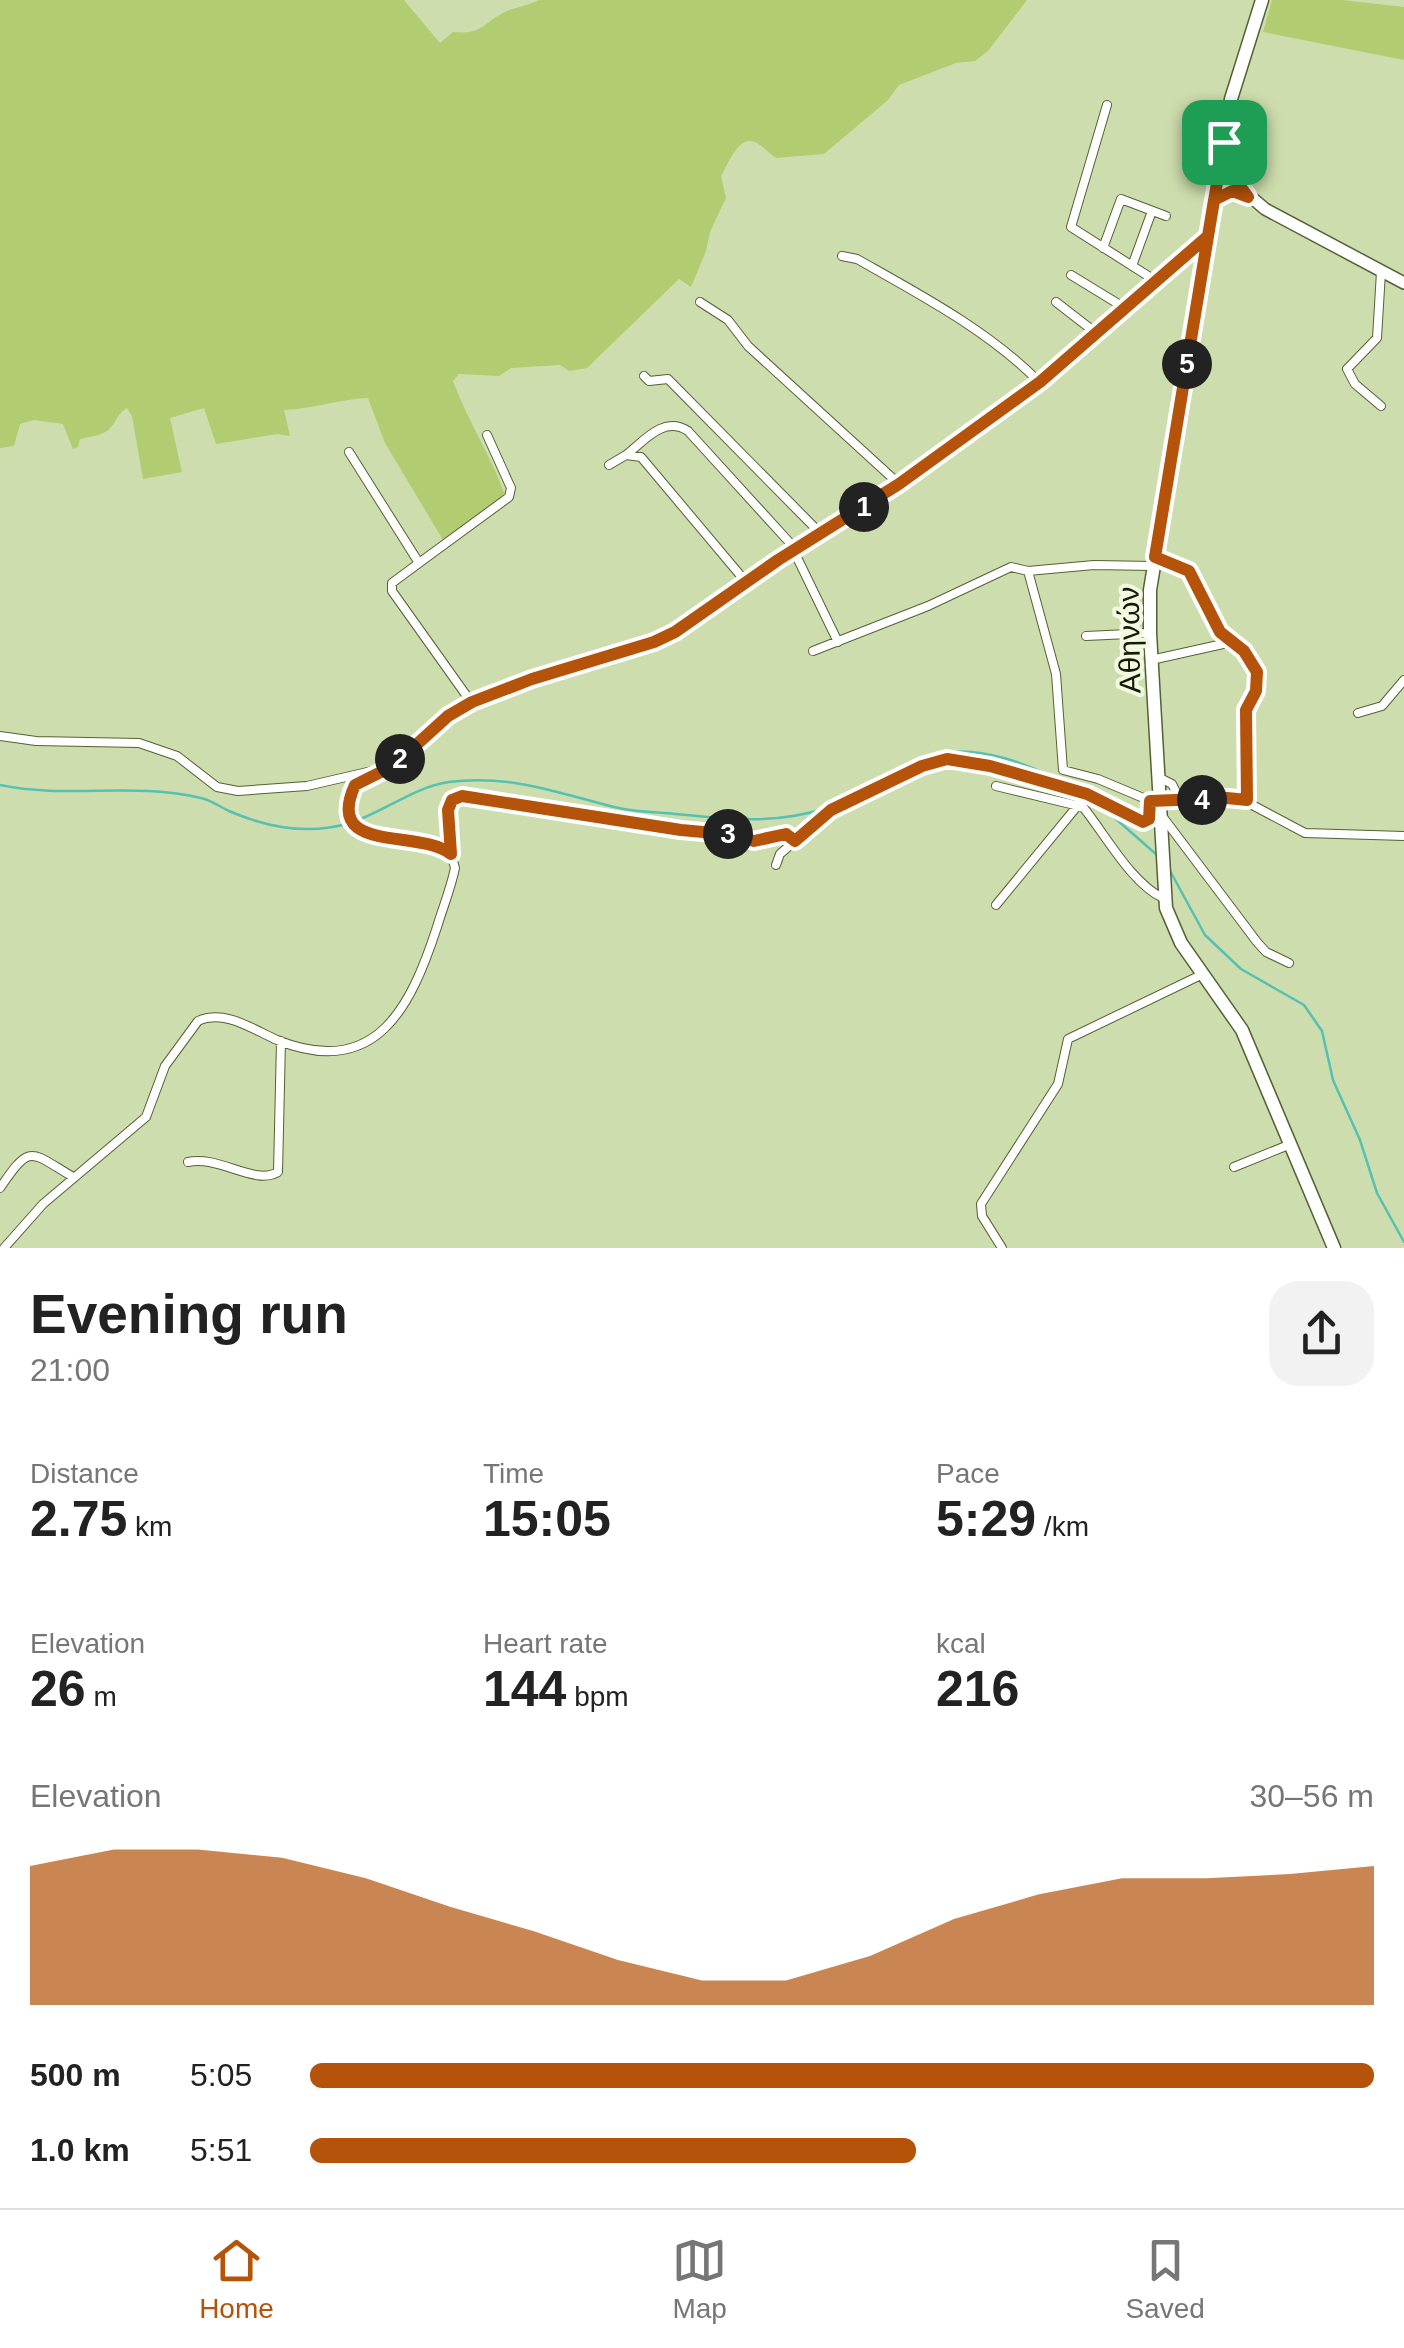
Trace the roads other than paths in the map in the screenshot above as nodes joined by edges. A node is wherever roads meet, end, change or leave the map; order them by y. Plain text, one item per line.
1 (1262, 0) edge
2 (1108, 105) dead end
3 (1224, 142) junction
4 (1234, 188) junction
5 (1216, 189) junction
6 (1152, 211) junction
7 (1166, 216) dead end
8 (1208, 236) junction
9 (1103, 248) junction
10 (842, 256) dead end
11 (1132, 266) junction
12 (1381, 272) junction
13 (1072, 275) dead end
14 (1156, 281) junction
15 (1404, 283) edge
16 (700, 302) dead end
17 (1056, 302) dead end
18 (1124, 308) junction
19 (1096, 333) junction
20 (644, 376) dead end
21 (1040, 382) junction
22 (1380, 406) dead end
23 (486, 435) dead end
24 (348, 452) dead end
25 (626, 455) junction
26 (609, 465) dead end
27 (899, 484) junction
28 (822, 535) junction
29 (794, 550) junction
30 (1154, 562) junction
31 (418, 563) junction
32 (1028, 571) junction
33 (746, 582) junction
34 (1150, 633) junction
35 (1086, 636) dead end
36 (838, 642) junction
37 (1232, 642) junction
38 (813, 651) dead end
39 (1151, 660) junction
40 (1404, 680) edge
41 (472, 702) junction
42 (1358, 713) dead end
43 (0, 736) edge
44 (398, 761) junction
45 (1158, 777) junction
46 (996, 786) dead end
47 (1180, 800) junction
48 (1247, 800) junction
49 (1079, 804) junction
50 (1157, 804) junction
51 (1404, 836) edge
52 (795, 841) junction
53 (451, 854) junction
54 (776, 864) dead end
55 (1163, 895) junction
56 (996, 904) dead end
57 (1289, 963) dead end
58 (1203, 974) junction
59 (281, 1041) junction
60 (1291, 1144) junction
61 (188, 1162) dead end
62 (1234, 1167) dead end
63 (73, 1178) junction
64 (0, 1188) edge
65 (4, 1248) edge
66 (1002, 1248) edge
67 (1334, 1248) edge

1 - 3 main road, Αθηνών
2 - 9 street
3 - 4 main road
3 - 5 main road, Αθηνών
4 - 5 main road
4 - 12 street
5 - 8 main road, Αθηνών
6 - 7 street
6 - 9 street
6 - 11 street
8 - 14 street
8 - 30 main road, Αθηνών
9 - 11 street
10 - 21 street
11 - 14 street
12 - 15 street
12 - 22 street
13 - 18 street
14 - 18 street
16 - 27 street
17 - 19 street
18 - 19 street
19 - 21 street
20 - 28 street
21 - 27 street
23 - 31 street
24 - 31 street
25 - 26 street
25 - 29 street
25 - 33 street
27 - 28 street
28 - 29 street
29 - 33 street
29 - 36 street
30 - 32 street
30 - 34 main road, Αθηνών
30 - 37 street
31 - 41 street
32 - 36 street
32 - 50 street
33 - 41 street
34 - 35 street
34 - 39 main road, Αθηνών
36 - 38 street
37 - 39 street
37 - 48 street
39 - 45 main road, Αθηνών
40 - 42 street
41 - 44 street
43 - 44 street
44 - 53 street
45 - 47 street
45 - 50 main road, Αθηνών
46 - 49 street
47 - 48 street
47 - 50 street
48 - 51 street
49 - 55 street
49 - 56 street
50 - 52 street
50 - 55 main road, Αθηνών
50 - 57 street
52 - 53 street
52 - 54 street
53 - 59 street
55 - 58 main road, Αθηνών
58 - 60 main road, Αθηνών
58 - 66 street
59 - 61 street
59 - 63 street
60 - 62 street
60 - 67 main road, Αθηνών
63 - 64 street
63 - 65 street

